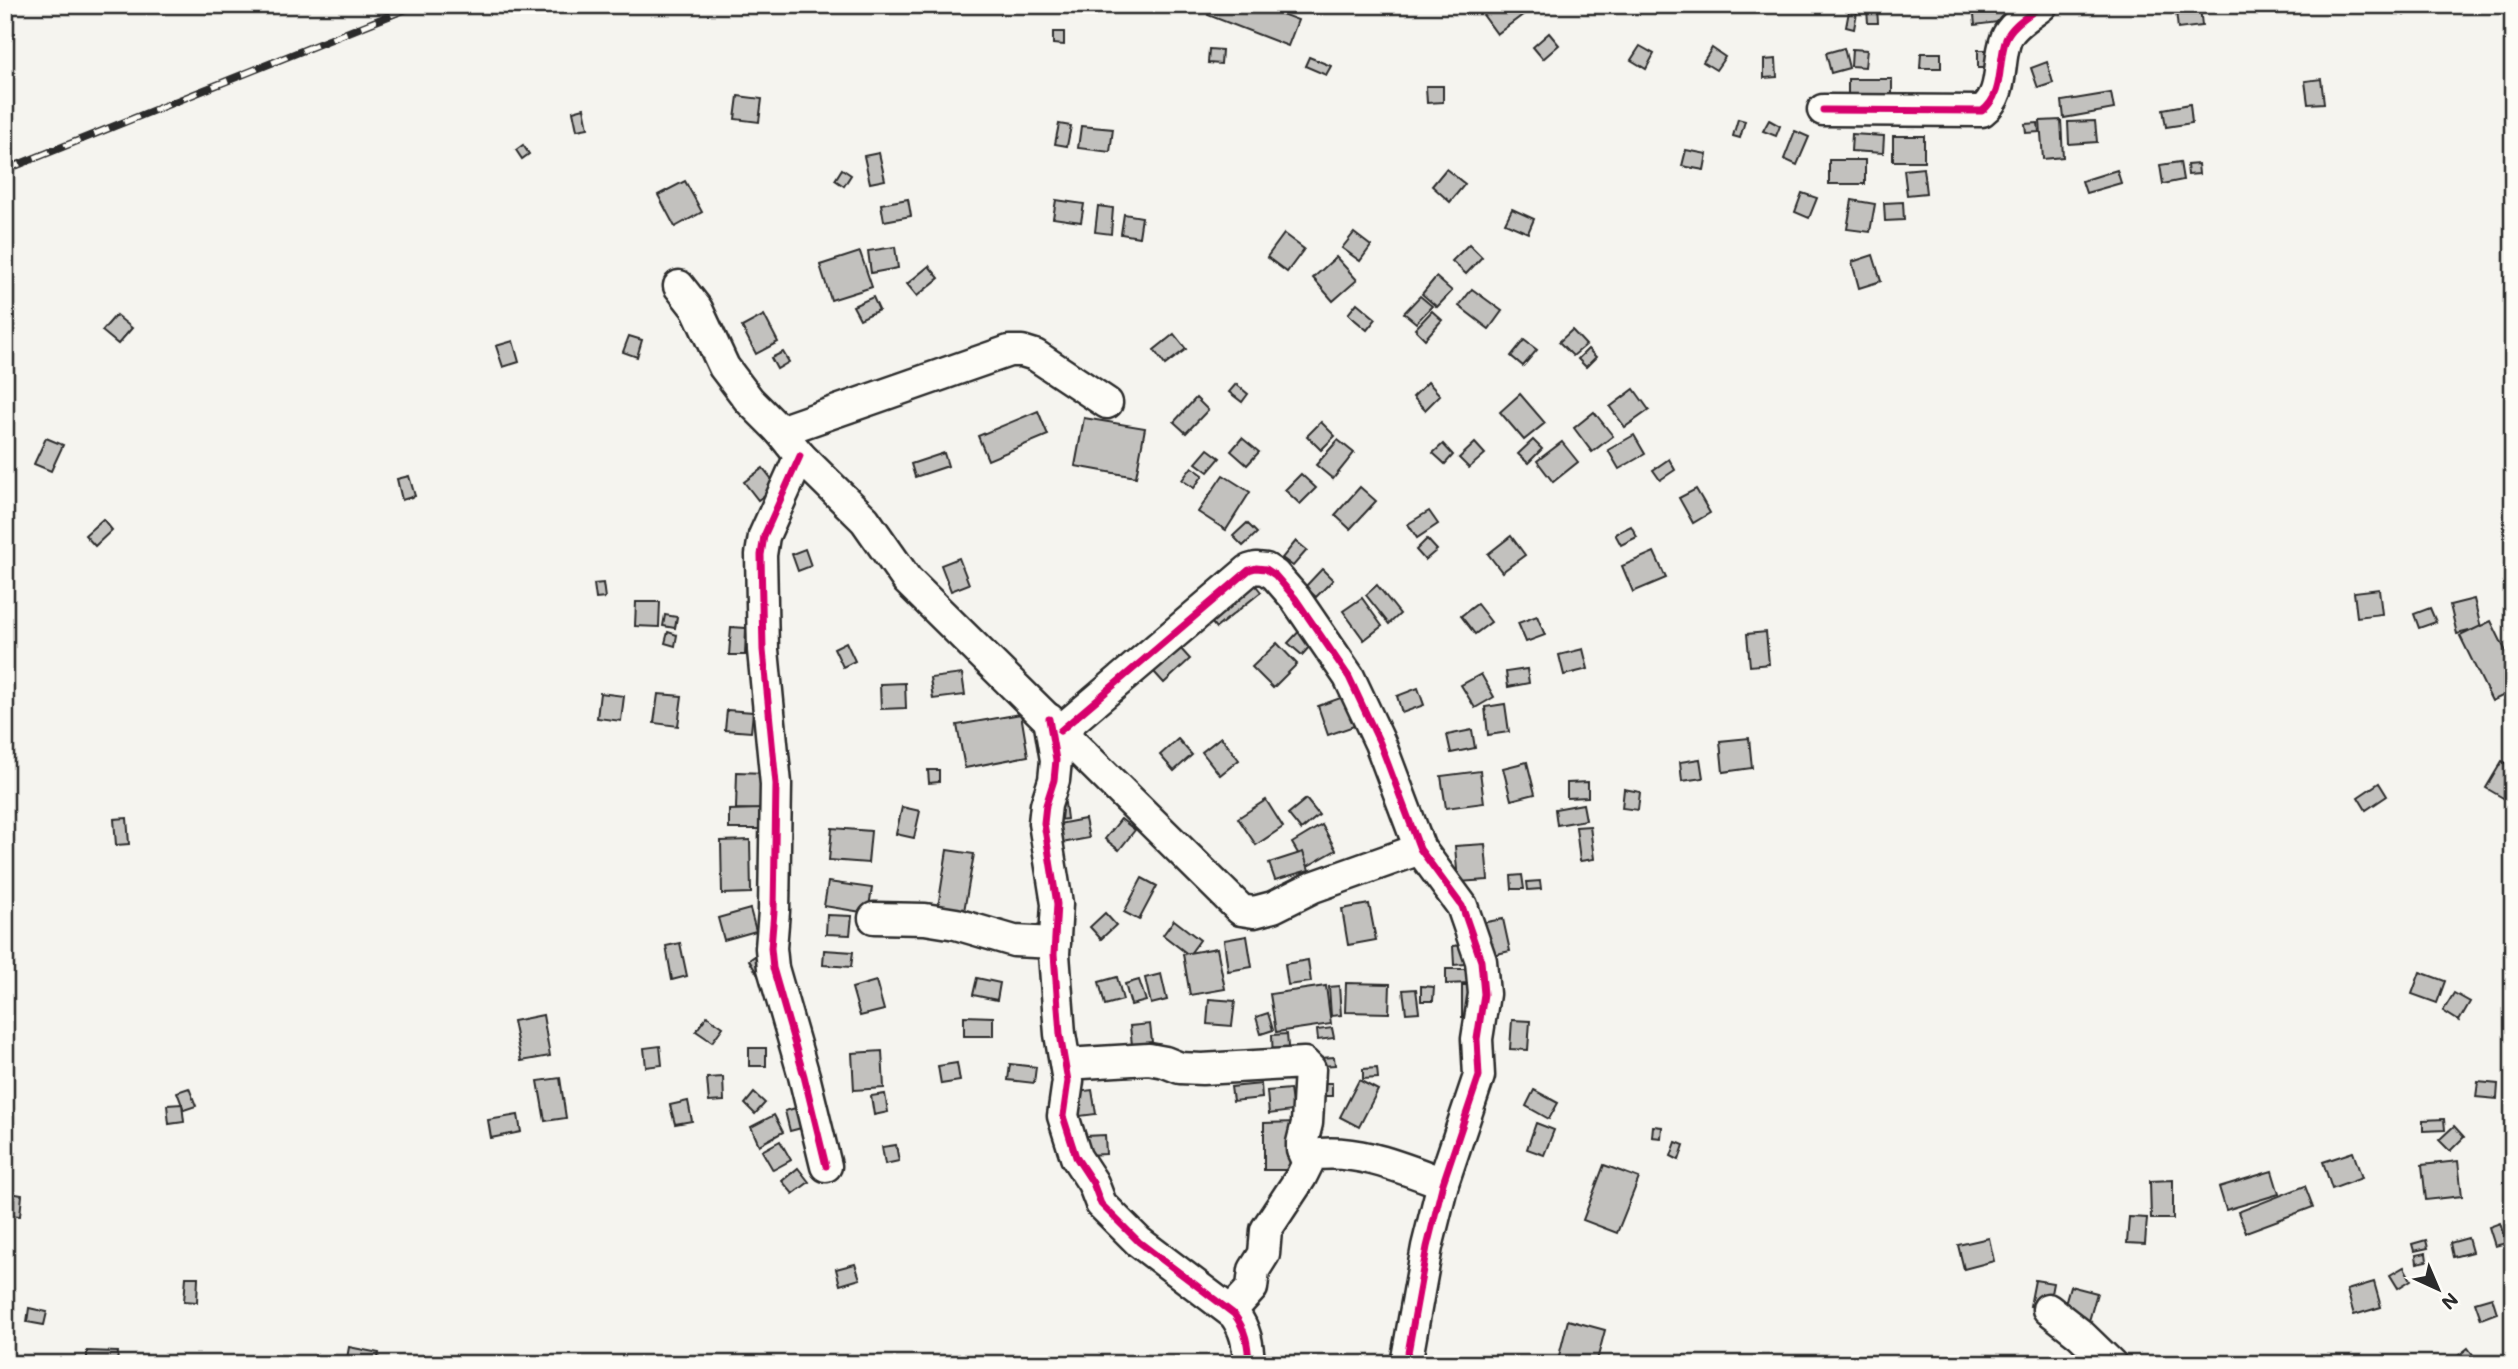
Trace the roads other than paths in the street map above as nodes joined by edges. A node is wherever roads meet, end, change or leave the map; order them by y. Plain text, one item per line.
1 (2042, 5) edge
2 (1823, 110) dead end
3 (680, 286) dead end
4 (1107, 402) dead end
5 (780, 431) junction
6 (800, 456) junction
7 (1054, 725) junction
8 (1420, 849) junction
9 (874, 918) dead end
10 (1055, 943) junction
11 (1066, 1064) junction
12 (1307, 1161) junction
13 (826, 1166) dead end
14 (1443, 1184) junction
15 (2048, 1309) dead end
16 (1231, 1311) junction
17 (1249, 1364) edge
18 (1406, 1364) edge
19 (2111, 1364) edge

1 - 2 street
3 - 5 street
4 - 5 street
5 - 6 street
6 - 7 street
6 - 13 street
7 - 8 street
7 - 8 street
7 - 10 street
8 - 14 street
9 - 10 street
10 - 11 street
11 - 12 street
11 - 16 street
12 - 14 street
12 - 16 street
14 - 18 street
15 - 19 street
16 - 17 street

